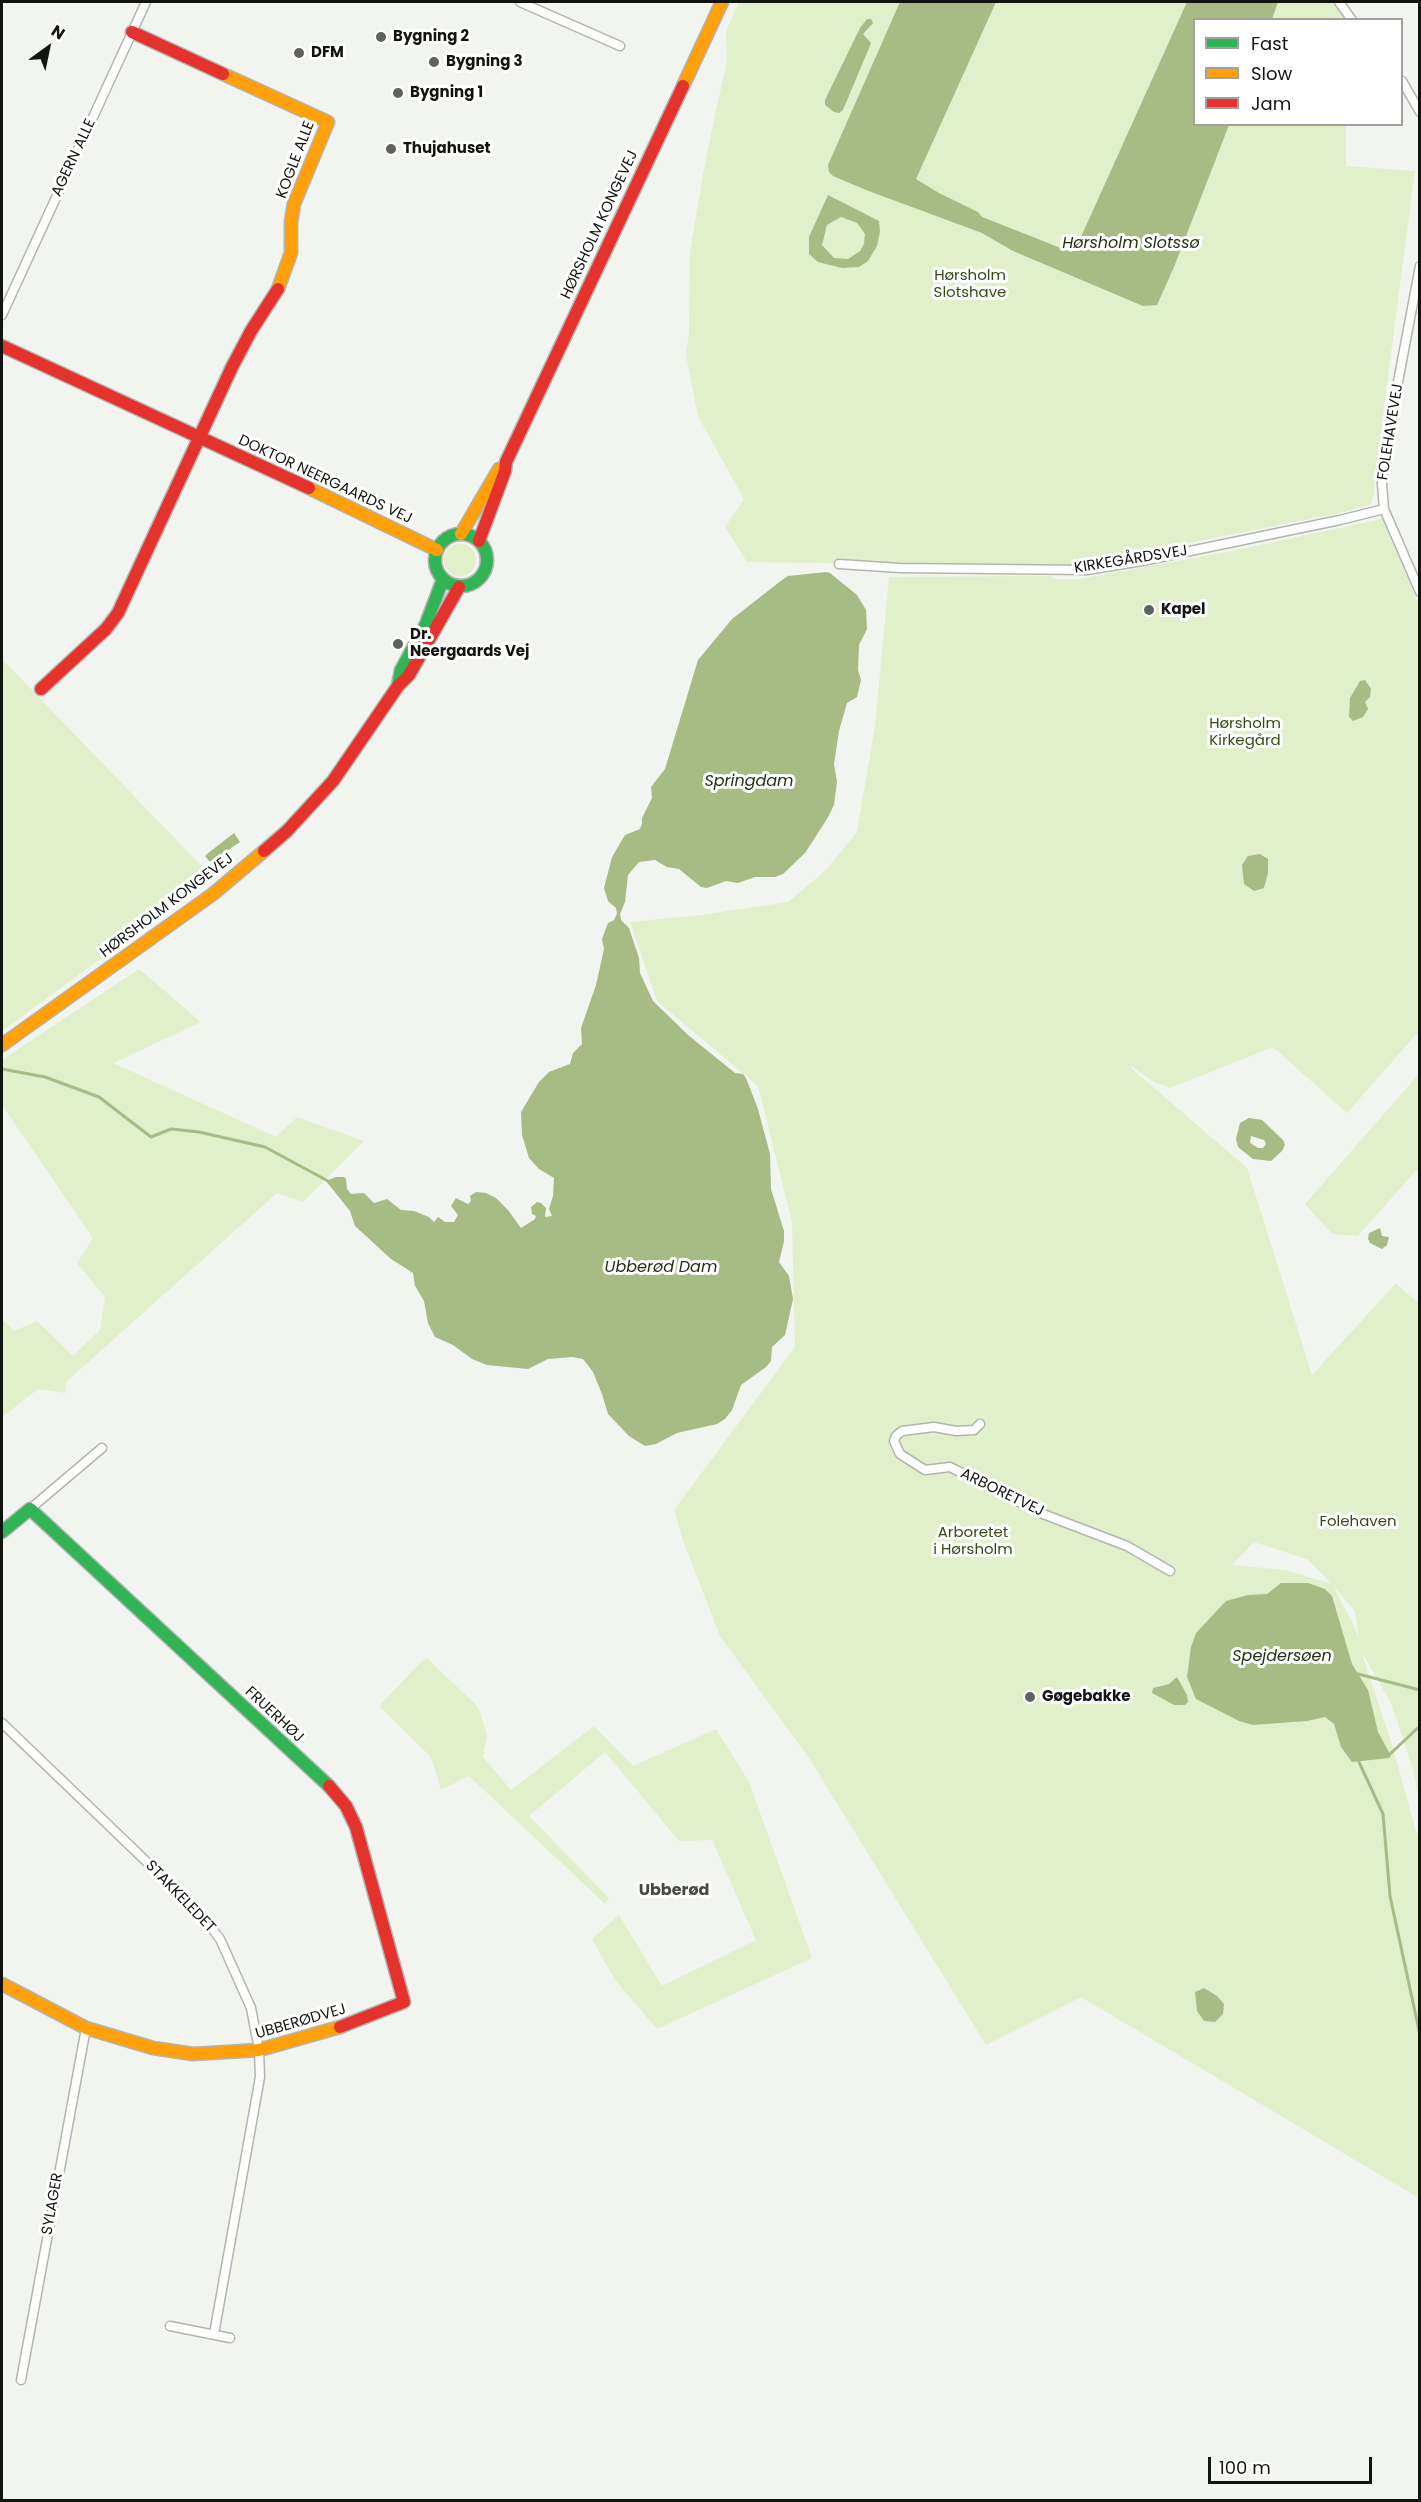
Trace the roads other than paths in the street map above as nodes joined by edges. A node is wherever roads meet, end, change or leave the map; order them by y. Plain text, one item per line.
1 (146, 2) edge
2 (520, 2) edge
3 (722, 2) edge
4 (1339, 2) edge
5 (1351, 18) edge
6 (132, 32) junction
7 (620, 46) dead end
8 (1403, 84) edge
9 (1419, 112) edge
10 (1419, 266) edge
11 (2, 315) edge
12 (2, 346) edge
13 (200, 438) junction
14 (506, 462) junction
15 (1384, 509) junction
16 (461, 534) junction
17 (479, 541) junction
18 (437, 550) junction
19 (839, 564) dead end
20 (443, 579) junction
21 (459, 587) junction
22 (1419, 592) edge
23 (398, 686) junction
24 (41, 689) dead end
25 (2, 1046) edge
26 (980, 1425) dead end
27 (102, 1448) dead end
28 (30, 1509) junction
29 (2, 1532) edge
30 (1170, 1571) dead end
31 (2, 1723) edge
32 (2, 1984) edge
33 (404, 2002) joint
34 (86, 2028) junction
35 (259, 2050) junction
36 (170, 2326) dead end
37 (214, 2334) junction
38 (230, 2338) dead end
39 (21, 2380) dead end

1 - 6 street, AGERN ALLE
2 - 7 street
3 - 14 street, HØRSHOLM KONGEVEJ
4 - 5 street
6 - 11 street, AGERN ALLE
6 - 13 street, KOGLE ALLE
8 - 9 street
10 - 15 street, FOLEHAVEVEJ
12 - 13 street, DOKTOR NEERGAARDS VEJ
13 - 18 street, DOKTOR NEERGAARDS VEJ
13 - 24 street
14 - 16 street, HØRSHOLM KONGEVEJ
14 - 17 street, HØRSHOLM KONGEVEJ
15 - 19 street, KIRKEGÅRDSVEJ
15 - 22 street, FOLEHAVEVEJ
16 - 17 street
16 - 18 street
17 - 21 street
18 - 20 street
20 - 21 street
20 - 23 street, HØRSHOLM KONGEVEJ
21 - 23 street, HØRSHOLM KONGEVEJ
23 - 25 street, HØRSHOLM KONGEVEJ
26 - 30 street, ARBORETVEJ
27 - 28 street
28 - 29 street
28 - 33 street, FRUERHØJ
31 - 35 street, STAKKELEDET
32 - 34 street, UBBERØDVEJ
33 - 35 street, UBBERØDVEJ
34 - 35 street, UBBERØDVEJ
34 - 39 street, SYLAGER
35 - 37 street, STAKKELEDET
36 - 37 street
37 - 38 street

